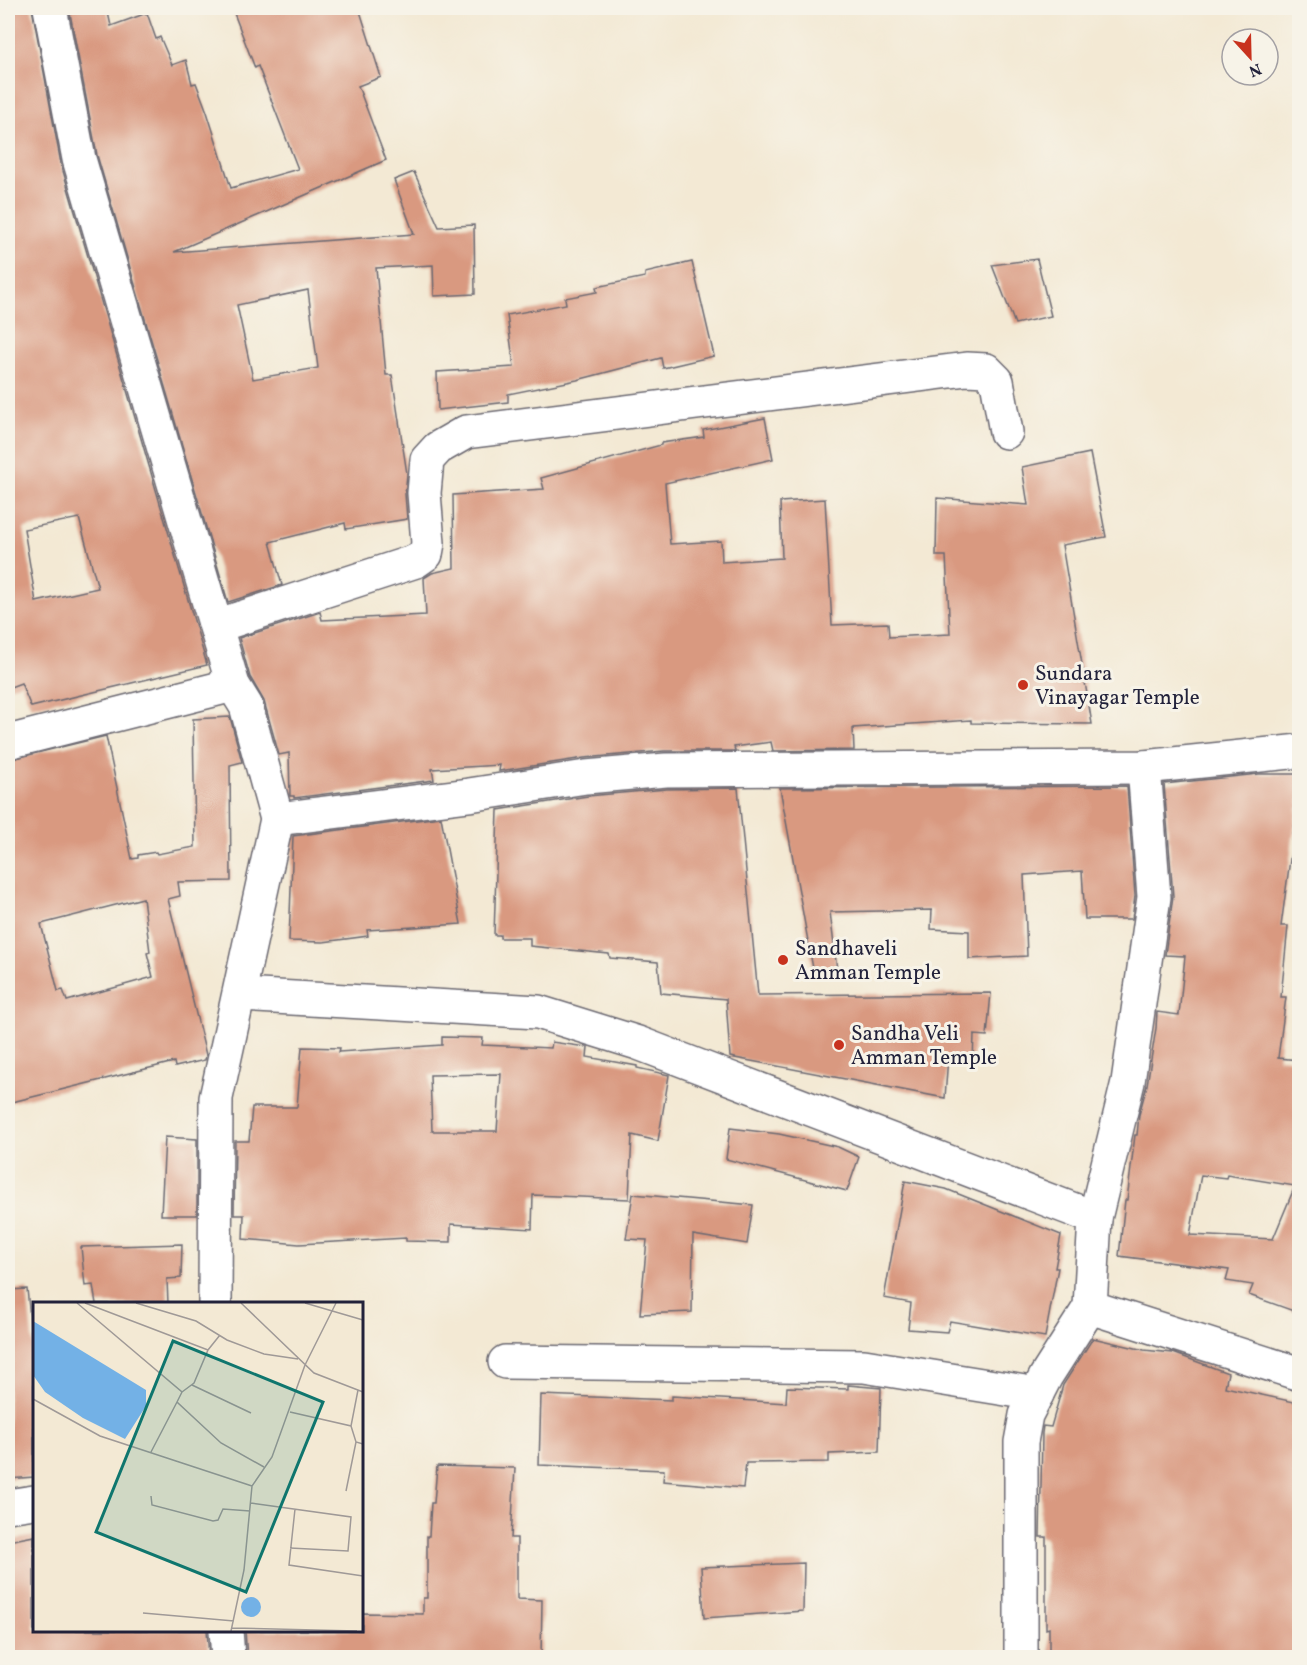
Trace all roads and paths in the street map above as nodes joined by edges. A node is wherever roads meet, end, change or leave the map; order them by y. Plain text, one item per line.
1 (50, 8) edge
2 (1006, 432) dead end
3 (216, 626) junction
4 (233, 685) junction
5 (8, 742) edge
6 (1299, 751) edge
7 (1144, 767) junction
8 (277, 819) junction
9 (240, 995) junction
10 (1095, 1218) junction
11 (215, 1302) edge
12 (1090, 1307) junction
13 (505, 1362) dead end
14 (1299, 1374) edge
15 (1037, 1394) junction
16 (33, 1502) edge
17 (8, 1506) edge
18 (226, 1632) edge
19 (228, 1658) edge
20 (1021, 1658) edge

1 - 3 street
2 - 3 street
3 - 4 street
4 - 5 street
4 - 8 street
6 - 7 street
7 - 8 street
7 - 10 street
8 - 9 street
9 - 10 street
9 - 11 street
10 - 12 street
12 - 14 street
12 - 15 street
13 - 15 street
15 - 20 street
16 - 17 street
18 - 19 street

